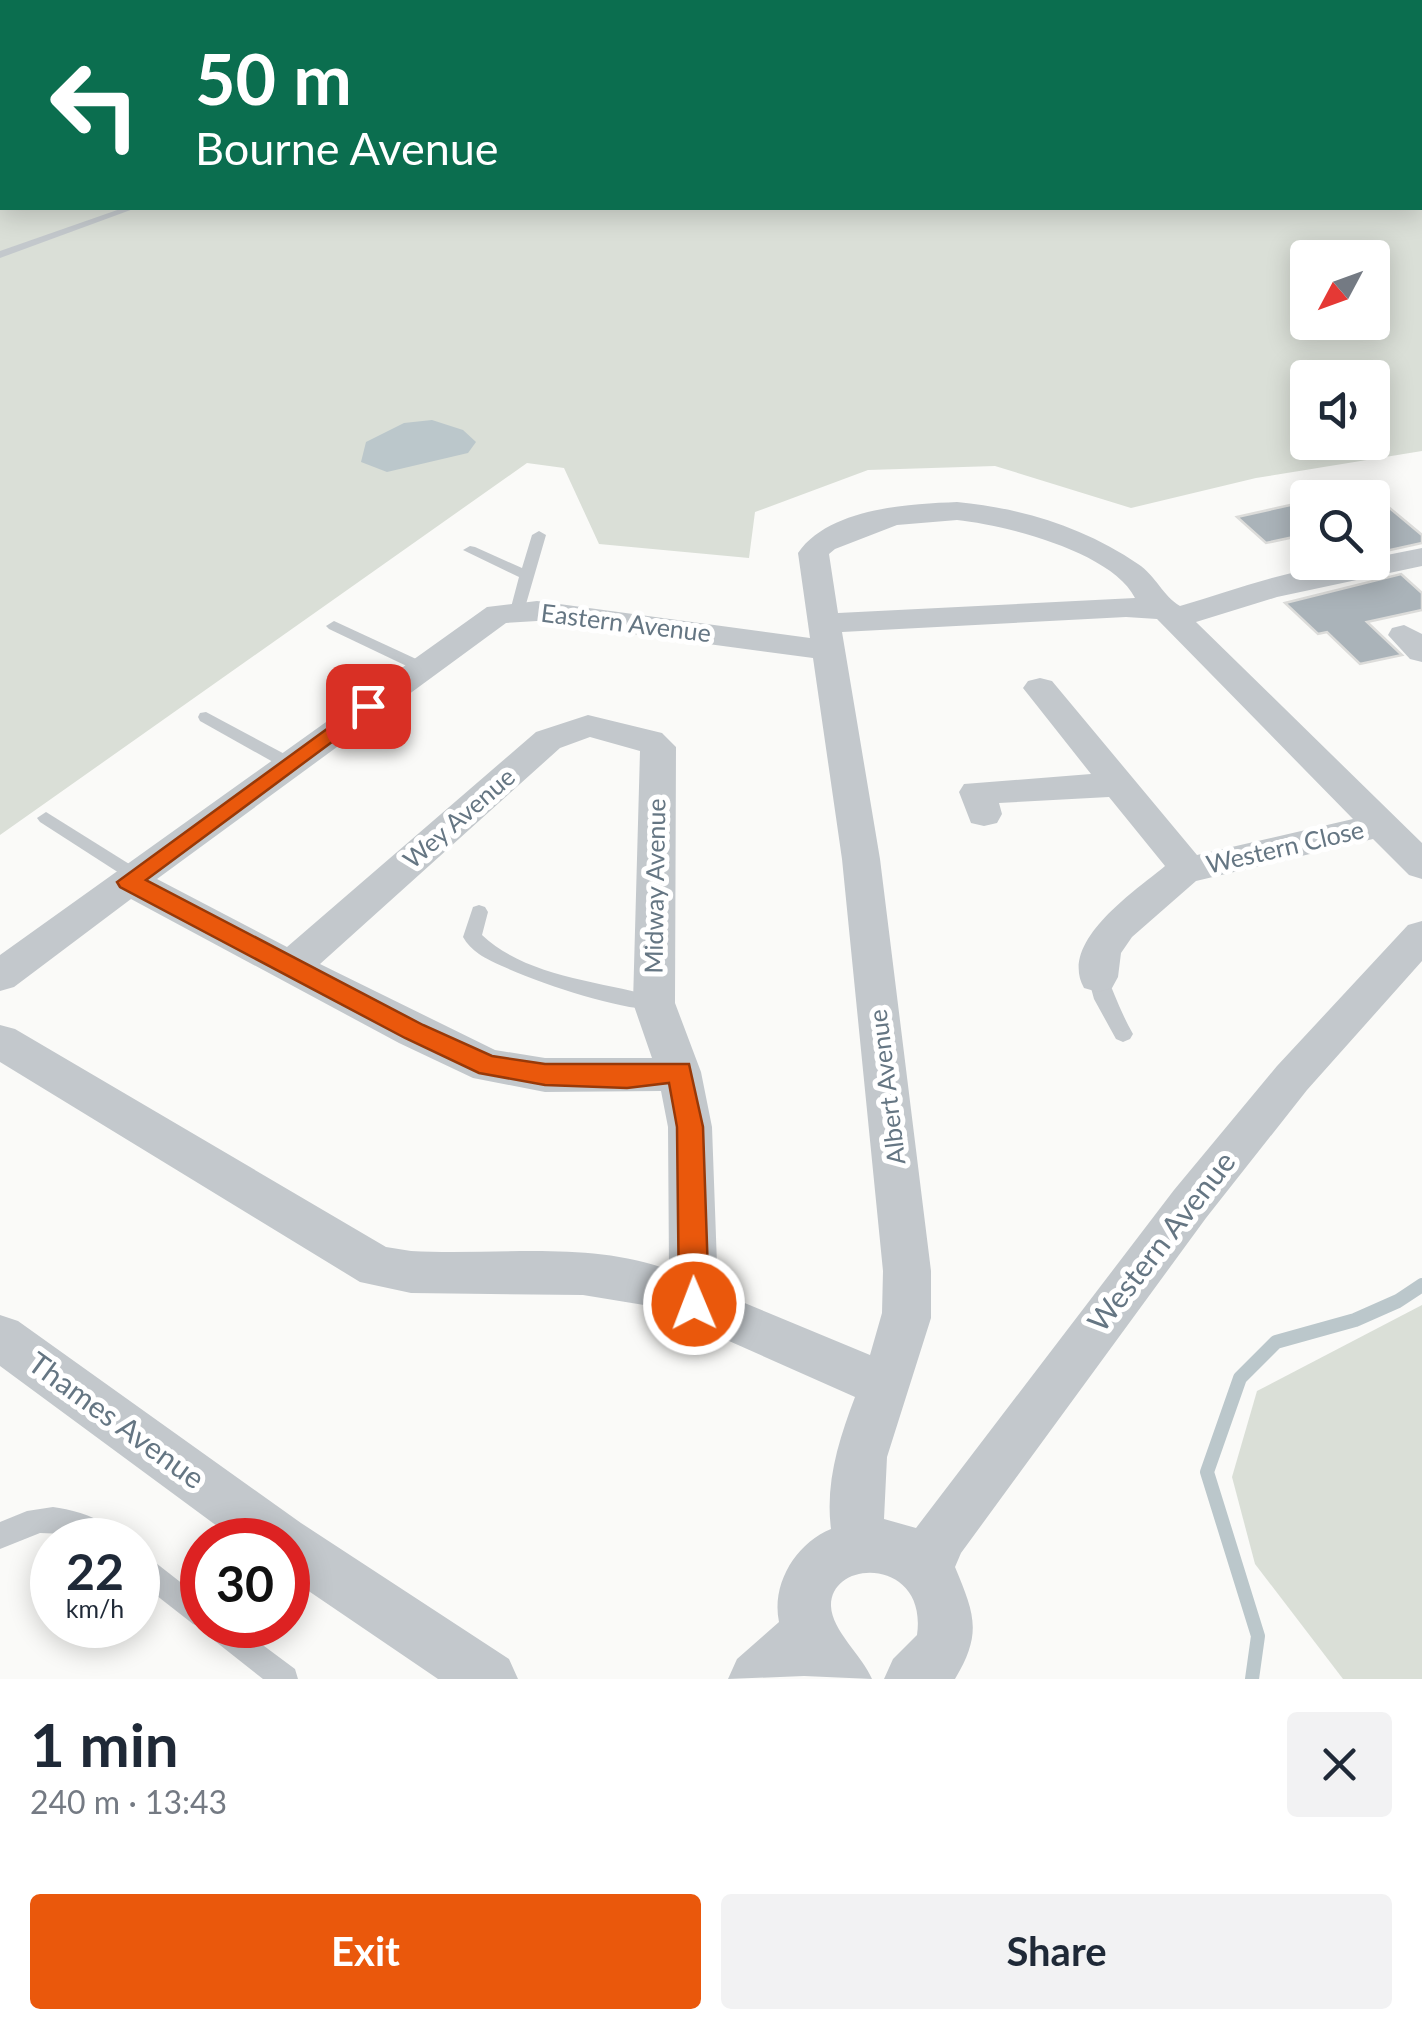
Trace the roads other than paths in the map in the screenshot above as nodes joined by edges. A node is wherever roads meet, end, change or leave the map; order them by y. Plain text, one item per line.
1 (125, 210) edge
2 (0, 255) edge
3 (539, 535) dead end
4 (470, 550) dead end
5 (1422, 557) edge
6 (526, 575) junction
7 (517, 611) junction
8 (1165, 612) junction
9 (334, 626) dead end
10 (828, 636) junction
11 (421, 667) junction
12 (1040, 688) dead end
13 (206, 716) dead end
14 (650, 740) joint
15 (288, 763) junction
16 (1121, 784) junction
17 (984, 814) dead end
18 (46, 818) dead end
19 (1382, 824) junction
20 (1422, 865) edge
21 (1188, 868) junction
22 (132, 878) junction
23 (479, 912) dead end
24 (1422, 935) edge
25 (290, 967) junction
26 (0, 976) edge
27 (1098, 977) joint
28 (654, 1003) junction
29 (1123, 1034) dead end
30 (0, 1042) edge
31 (680, 1072) junction
32 (694, 1304) junction
33 (0, 1336) edge
34 (884, 1385) junction
35 (250, 1518) edge
36 (30, 1521) edge
37 (0, 1536) edge
38 (861, 1544) junction
39 (310, 1561) edge
40 (926, 1568) junction
41 (160, 1582) edge
42 (180, 1598) edge
43 (807, 1635) junction
44 (245, 1648) edge
45 (459, 1671) edge
46 (923, 1677) edge
47 (286, 1679) edge
48 (757, 1679) edge
49 (843, 1679) edge

1 - 2 lane
3 - 6 lane
4 - 6 lane
5 - 8 street
6 - 7 lane
7 - 10 street, Eastern Avenue
7 - 11 street, Eastern Avenue
8 - 10 street
8 - 10 street, Albert Avenue
8 - 19 street
9 - 11 lane
10 - 34 street, Albert Avenue
11 - 15 street, Eastern Avenue
12 - 16 street, Western Close
13 - 15 lane
14 - 25 street, Wey Avenue
14 - 28 street, Midway Avenue
15 - 22 street, Eastern Avenue
16 - 17 street
16 - 21 street, Western Close
18 - 22 lane
19 - 20 street
19 - 21 street, Western Close
21 - 27 street, Western Close
22 - 25 street
22 - 26 street, Eastern Avenue
23 - 28 lane
24 - 40 street, Western Avenue
25 - 31 street
27 - 29 lane
28 - 31 street, Midway Avenue
30 - 32 street
31 - 32 street, Midway Avenue
32 - 34 street
33 - 35 street, Thames Avenue
34 - 38 street, Albert Avenue
36 - 37 lane
38 - 40 street
38 - 43 street
39 - 45 street, Thames Avenue
40 - 46 street
41 - 42 lane
43 - 48 street
43 - 49 street
44 - 47 lane

